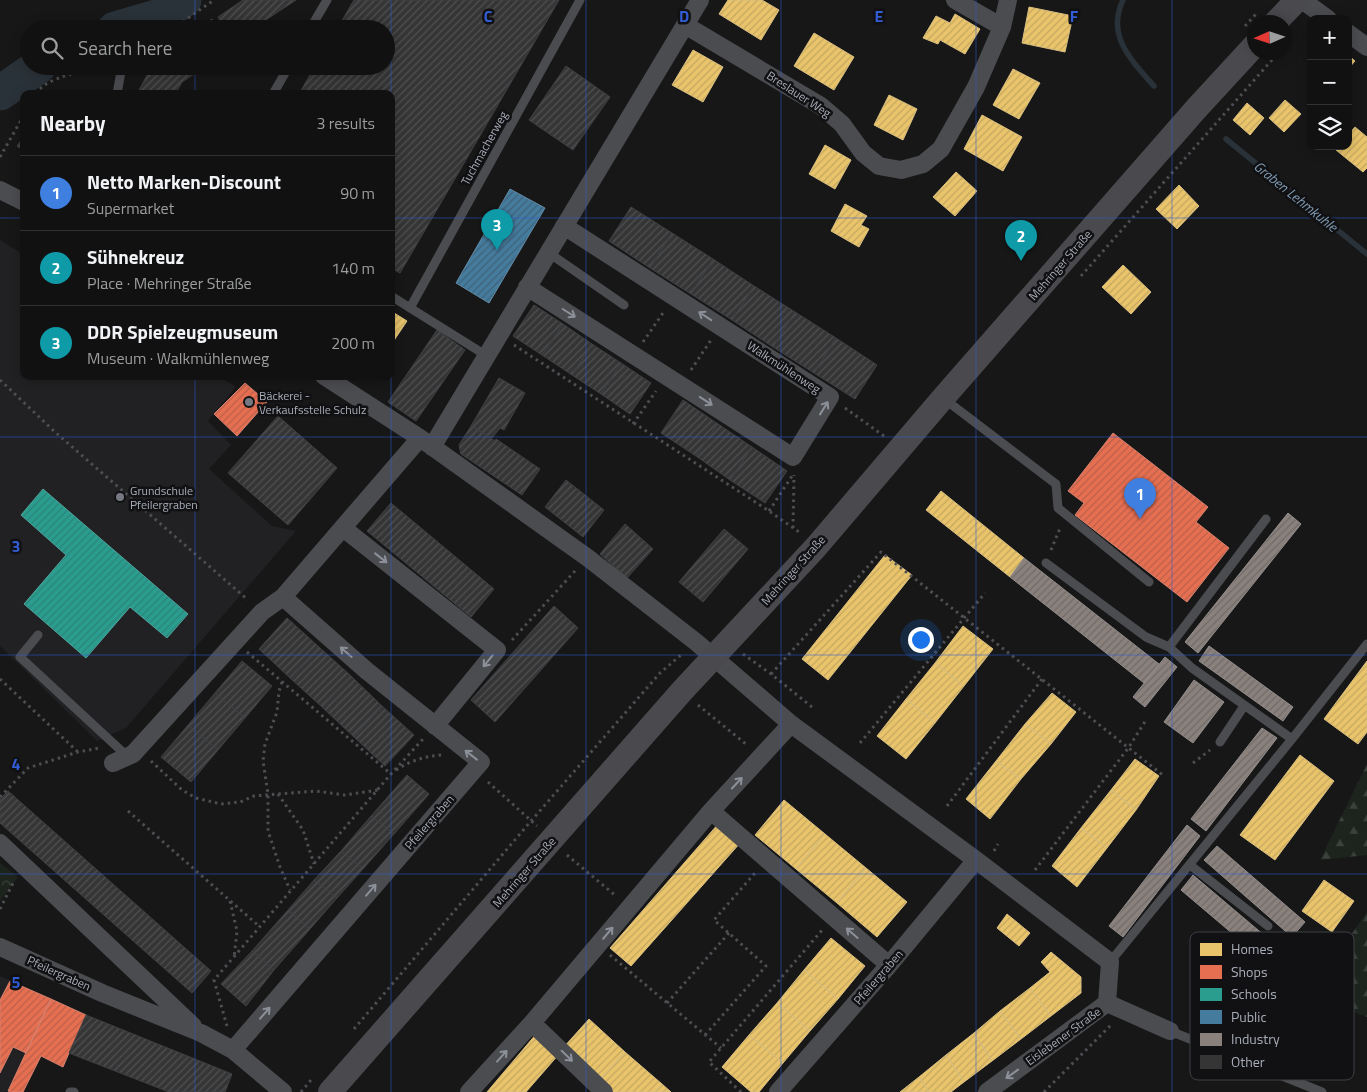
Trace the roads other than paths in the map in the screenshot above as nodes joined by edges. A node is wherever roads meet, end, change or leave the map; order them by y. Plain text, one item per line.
1 (327, 0) edge
2 (580, 0) edge
3 (700, 0) edge
4 (955, 0) edge
5 (1008, 0) edge
6 (1297, 0) edge
7 (1302, 0) edge
8 (1268, 15) edge
9 (1323, 15) edge
10 (315, 20) edge
11 (685, 25) junction
12 (1002, 28) junction
13 (1352, 36) edge
14 (1247, 39) edge
15 (1367, 47) edge
16 (120, 75) edge
17 (284, 75) edge
18 (118, 90) edge
19 (275, 90) edge
20 (0, 190) edge
21 (20, 200) edge
22 (564, 226) junction
23 (548, 253) junction
24 (528, 287) junction
25 (395, 299) edge
26 (624, 305) dead end
27 (410, 308) junction
28 (487, 356) junction
29 (330, 380) edge
30 (943, 398) junction
31 (426, 443) junction
32 (1266, 519) dead end
33 (343, 528) junction
34 (1046, 562) road end
35 (1149, 582) dead end
36 (283, 597) junction
37 (38, 634) dead end
38 (1367, 644) edge
39 (1168, 648) junction
40 (705, 649) junction
41 (1244, 706) junction
42 (791, 724) junction
43 (436, 726) junction
44 (1292, 739) junction
45 (1220, 742) road end
46 (126, 756) joint
47 (711, 811) junction
48 (0, 843) edge
49 (976, 860) junction
50 (1190, 865) junction
51 (1268, 926) dead end
52 (0, 947) edge
53 (1110, 962) junction
54 (889, 965) junction
55 (1107, 1003) junction
56 (532, 1023) junction
57 (1170, 1031) joint
58 (201, 1033) junction
59 (1190, 1039) edge
60 (233, 1050) junction
61 (1292, 1080) edge
62 (330, 1087) edge
63 (283, 1092) edge
64 (469, 1092) edge
65 (604, 1092) edge
66 (778, 1092) edge
67 (987, 1092) edge
68 (1322, 1092) edge

1 - 10 lane
2 - 27 lane, Tuchmacherweg
3 - 11 street
4 - 12 street
5 - 12 street, Breslauer Weg
6 - 8 main road
7 - 9 street
11 - 12 street, Breslauer Weg
11 - 22 street
13 - 15 street
14 - 30 main road, Mehringer Straße
16 - 18 lane
17 - 19 lane
20 - 21 street
22 - 23 street
24 -> 22 street, Walkmühlenweg
23 - 24 street
23 - 26 lane
24 - 28 street
25 - 27 lane
27 - 28 lane
28 - 31 street
29 - 31 street
30 - 35 lane
30 - 40 main road, Mehringer Straße
31 - 33 street
31 - 40 street
32 - 39 lane
33 - 36 street
33 -> 43 street
34 - 39 lane
43 -> 36 street, Pfeilergraben
36 - 46 street
37 - 46 lane
38 - 44 lane
39 - 41 lane
40 - 42 street
40 - 62 main road, Mehringer Straße
41 - 44 lane
41 - 45 lane
47 -> 42 street
42 - 49 street
60 -> 43 street, Pfeilergraben
44 - 50 lane
54 -> 47 street
56 -> 47 street
48 - 58 street, Pfeilergraben
49 - 53 street
49 - 54 street, Pfeilergraben
50 - 51 lane
50 - 53 lane
52 - 58 street, Pfeilergraben
53 - 55 street
54 - 66 street, Pfeilergraben
55 - 57 street, Eislebener Straße
55 -> 67 street, Eislebener Straße
64 -> 56 street
56 -> 65 street
57 - 59 lane
58 - 60 street, Pfeilergraben
60 - 63 street
61 - 68 lane

